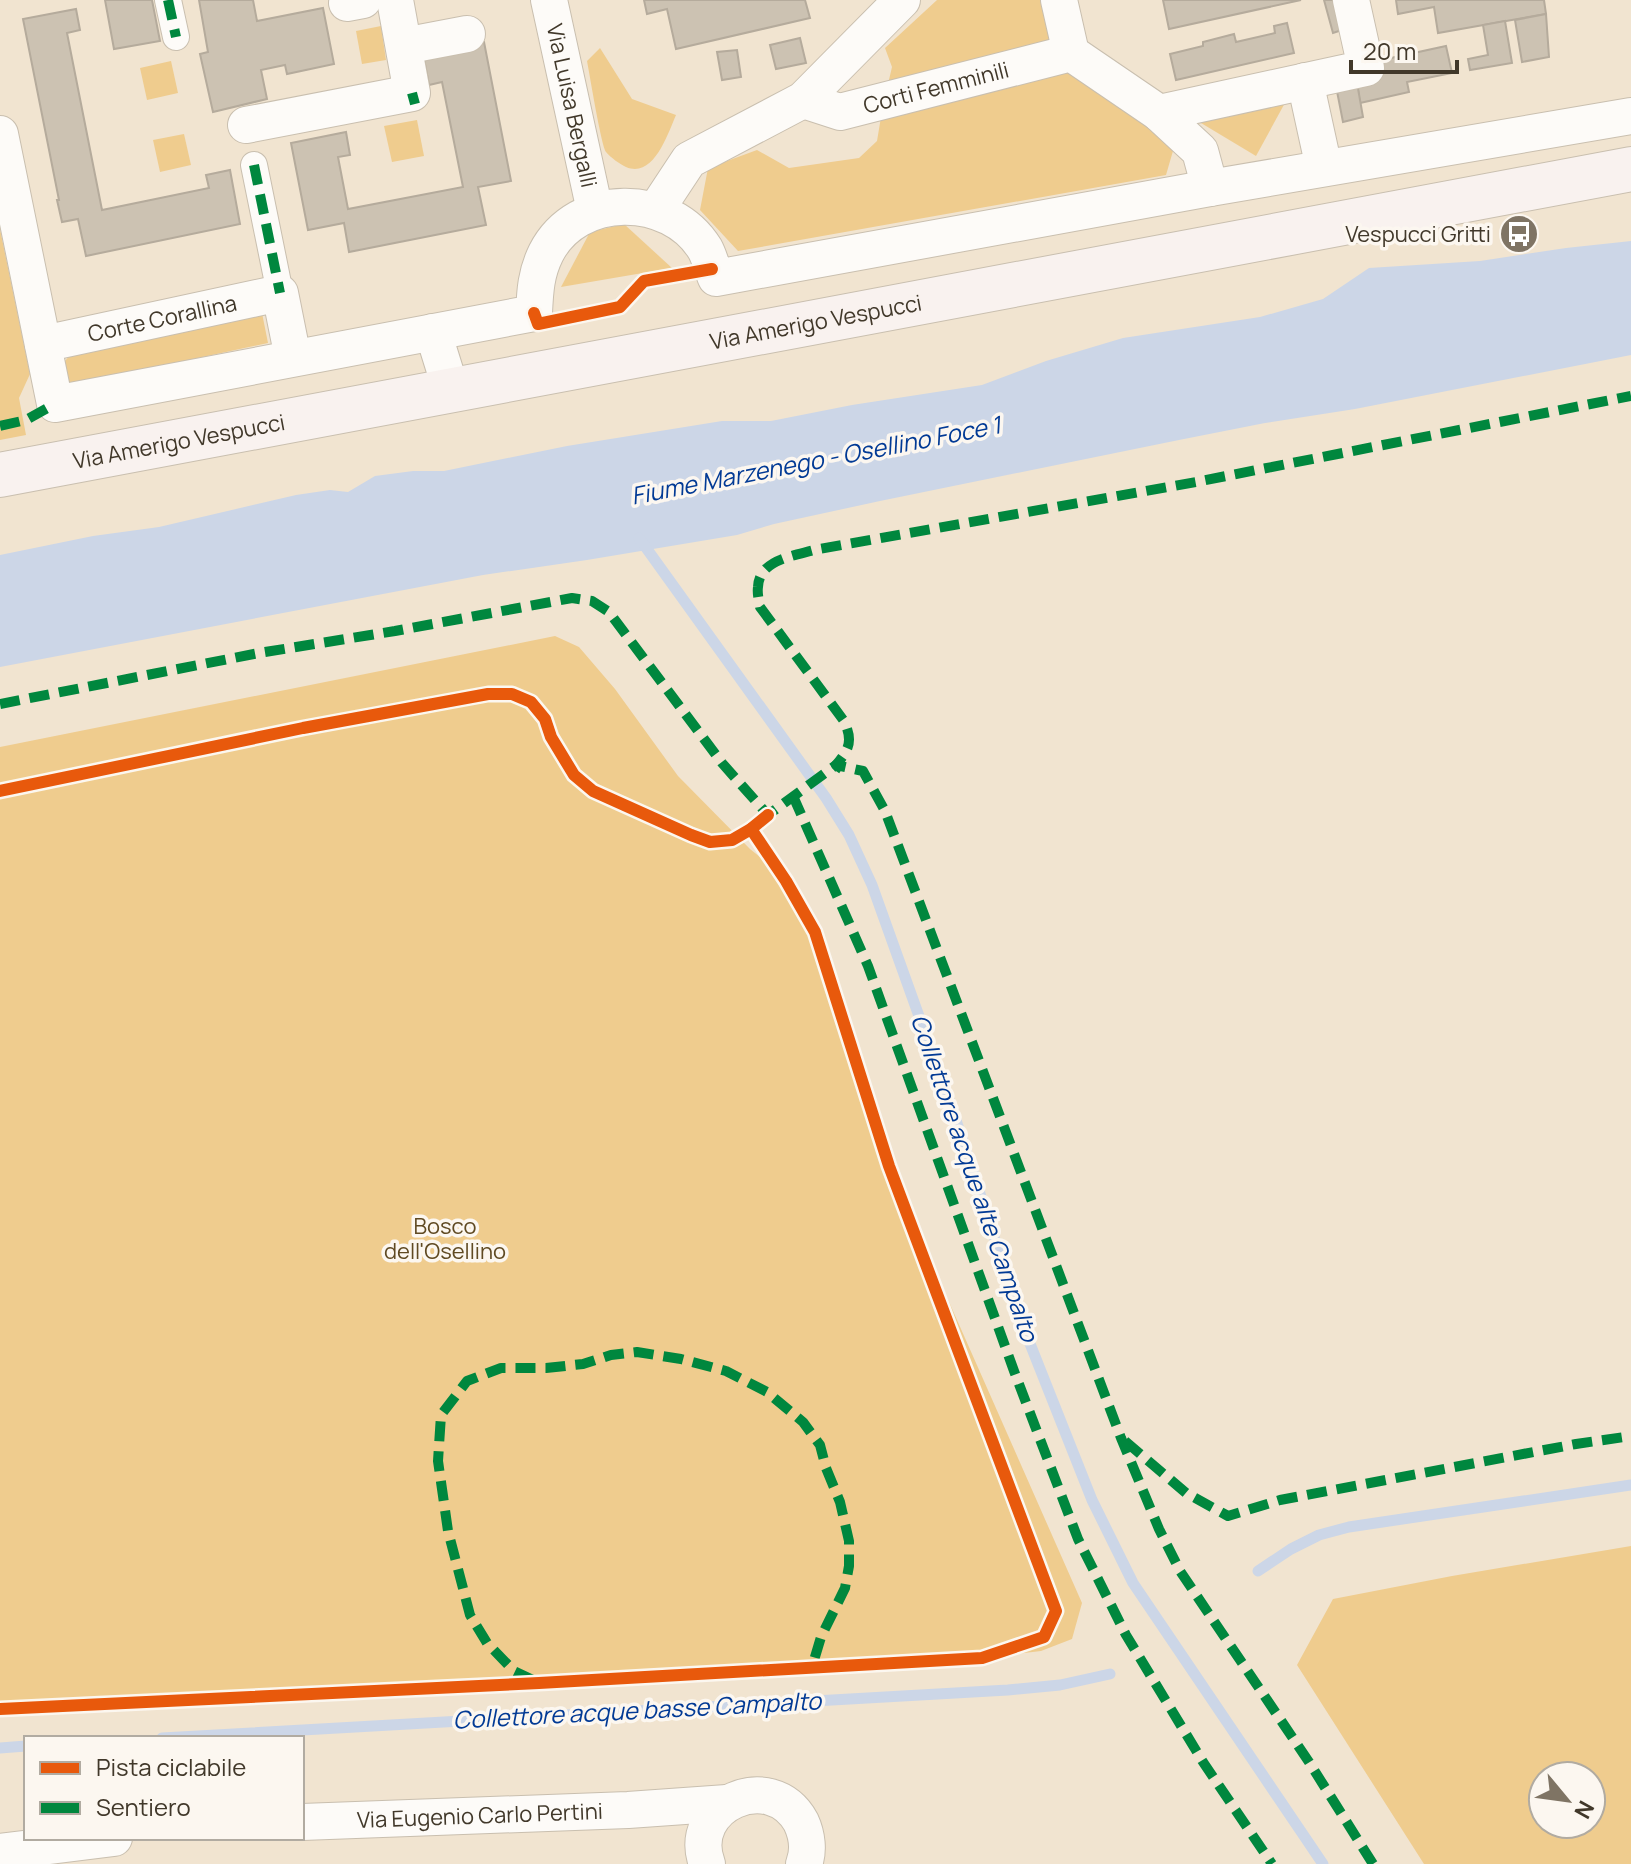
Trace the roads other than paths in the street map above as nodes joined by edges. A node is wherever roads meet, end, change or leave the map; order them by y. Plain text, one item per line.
1 (168, 0) edge
2 (395, 0) edge
3 (549, 0) edge
4 (902, 0) edge
5 (1059, 0) edge
6 (1351, 0) edge
7 (467, 34) dead end
8 (176, 37) dead end
9 (404, 46) junction
10 (1071, 53) junction
11 (1305, 81) junction
12 (803, 100) junction
13 (1159, 113) junction
14 (1631, 116) edge
15 (246, 125) dead end
16 (0, 134) edge
17 (254, 165) dead end
18 (1324, 168) junction
19 (1631, 169) edge
20 (1210, 188) junction
21 (656, 210) junction
22 (595, 211) junction
23 (280, 293) junction
24 (433, 332) junction
25 (43, 344) junction
26 (293, 358) junction
27 (451, 390) junction
28 (0, 475) edge
29 (727, 1803) junction
30 (658, 1808) junction
31 (304, 1822) edge
32 (98, 1840) edge
33 (0, 1852) edge
34 (706, 1861) edge
35 (804, 1864) edge

1 - 8 street
2 - 9 street
3 - 22 street, Via Luisa Bergalli
4 - 12 street
5 - 10 street
6 - 11 street
7 - 9 street
9 - 15 street
10 - 12 street, Corti Femminili
10 - 13 street
11 - 13 street
11 - 18 street
12 - 21 street
13 - 20 street
14 - 18 street
16 - 25 street
17 - 23 street
18 - 20 street
19 - 27 main road, Via Amerigo Vespucci
20 - 21 street
21 - 22 street
22 - 24 street
23 - 25 street, Corte Corallina
23 - 26 street
24 - 26 street
24 - 27 street
25 - 26 street
27 - 28 main road, Via Amerigo Vespucci
29 - 30 street, Via Eugenio Carlo Pertini
29 - 34 street
29 - 35 street, Via Eugenio Carlo Pertini
30 - 31 street, Via Eugenio Carlo Pertini
30 - 34 street
32 - 33 street

